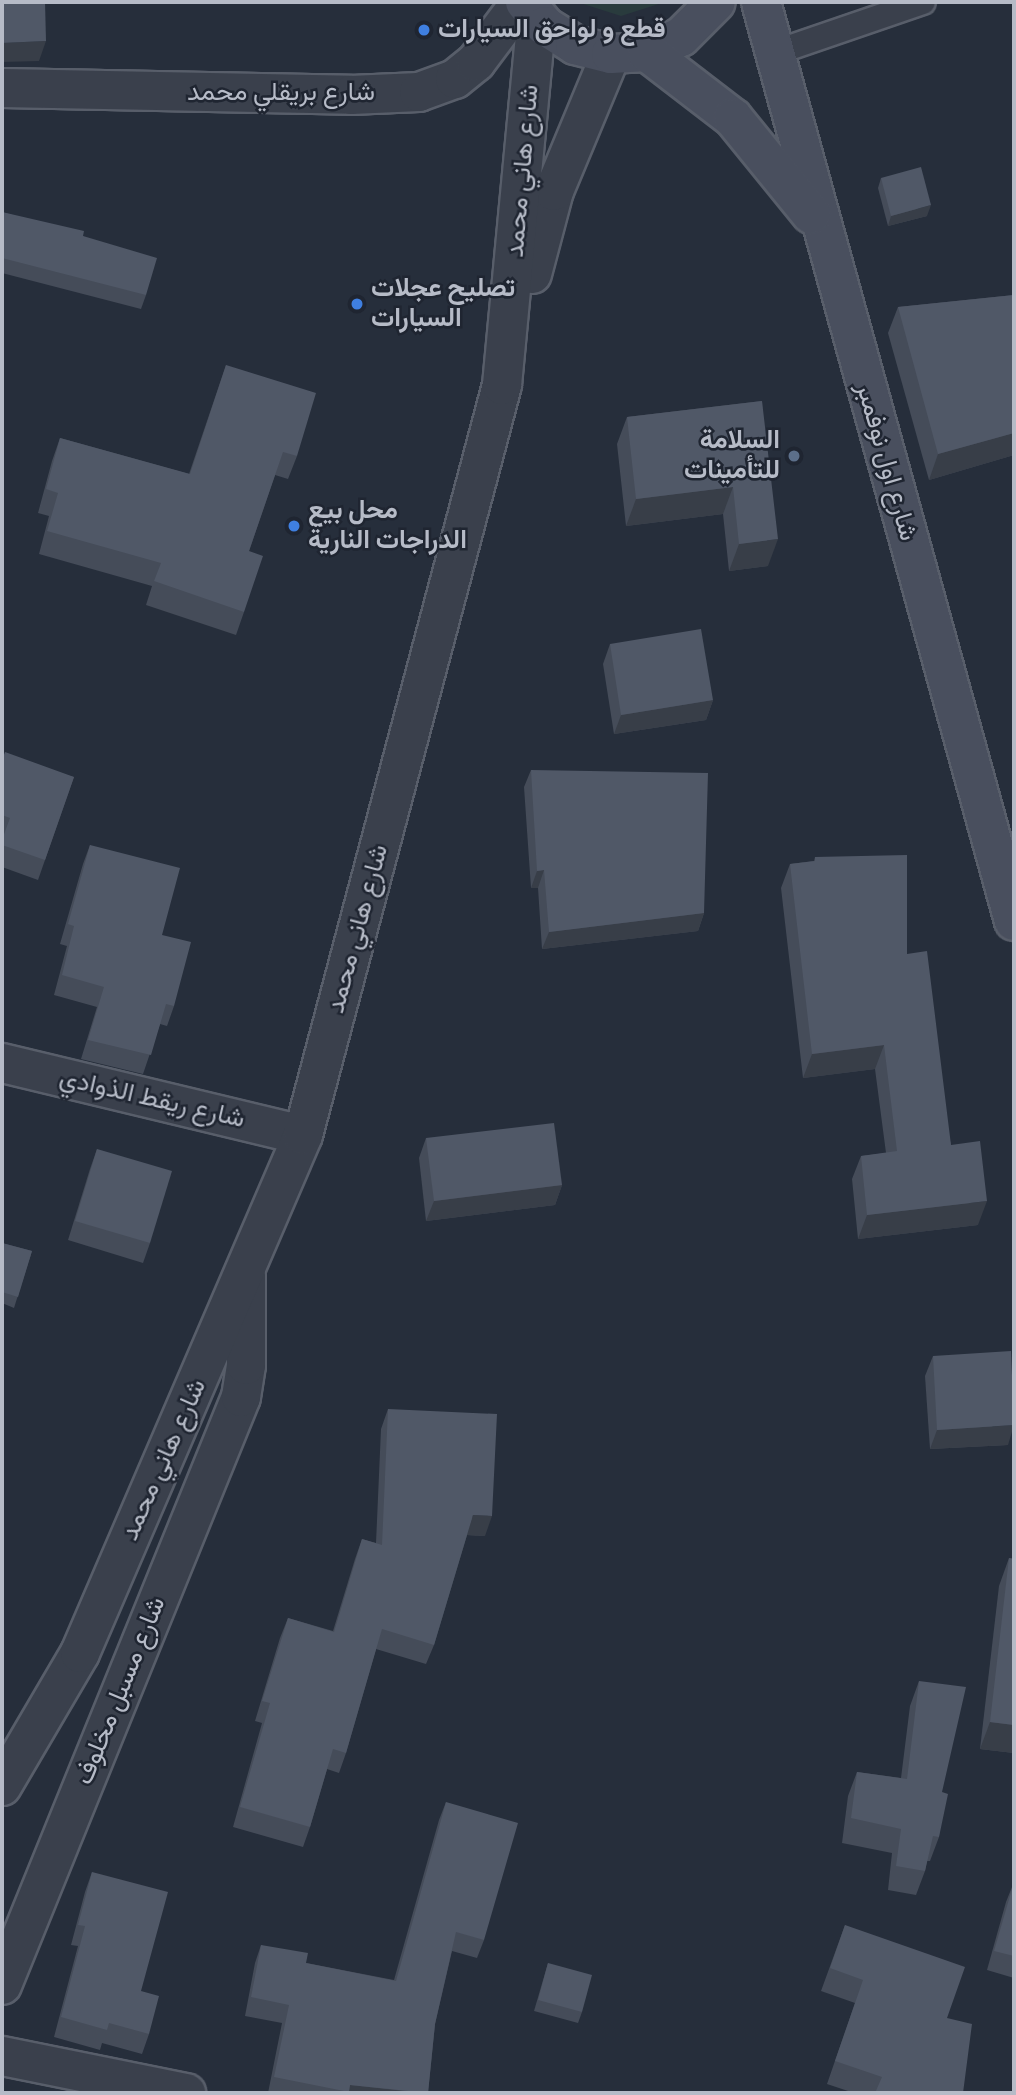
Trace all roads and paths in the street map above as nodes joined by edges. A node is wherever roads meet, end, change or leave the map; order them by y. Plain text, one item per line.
1 (716, 2) edge
2 (761, 2) edge
3 (923, 2) edge
4 (528, 7) edge
5 (777, 52) junction
6 (629, 53) junction
7 (2, 88) edge
8 (820, 226) junction
9 (502, 384) junction
10 (1014, 920) edge
11 (2, 1063) edge
12 (303, 1135) junction
13 (246, 1275) junction
14 (2, 1786) edge
15 (2, 1985) edge
16 (2, 2056) edge
17 (186, 2093) edge

1 - 6 main road
2 - 5 main road, شارع اول نوفمبر
3 - 5 lane
4 - 6 main road
4 - 7 street, شارع بريقلي محمد
4 - 9 street, شارع هاني محمد
5 - 8 main road, شارع اول نوفمبر
6 - 8 main road
6 - 9 street
8 - 10 main road, شارع اول نوفمبر
9 - 12 street, شارع هاني محمد
11 - 12 street, شارع ريقط الذوادي
12 - 13 street, شارع هاني محمد
13 - 14 street, شارع هاني محمد
13 - 15 street, شارع مسبل مخلوف
16 - 17 street

